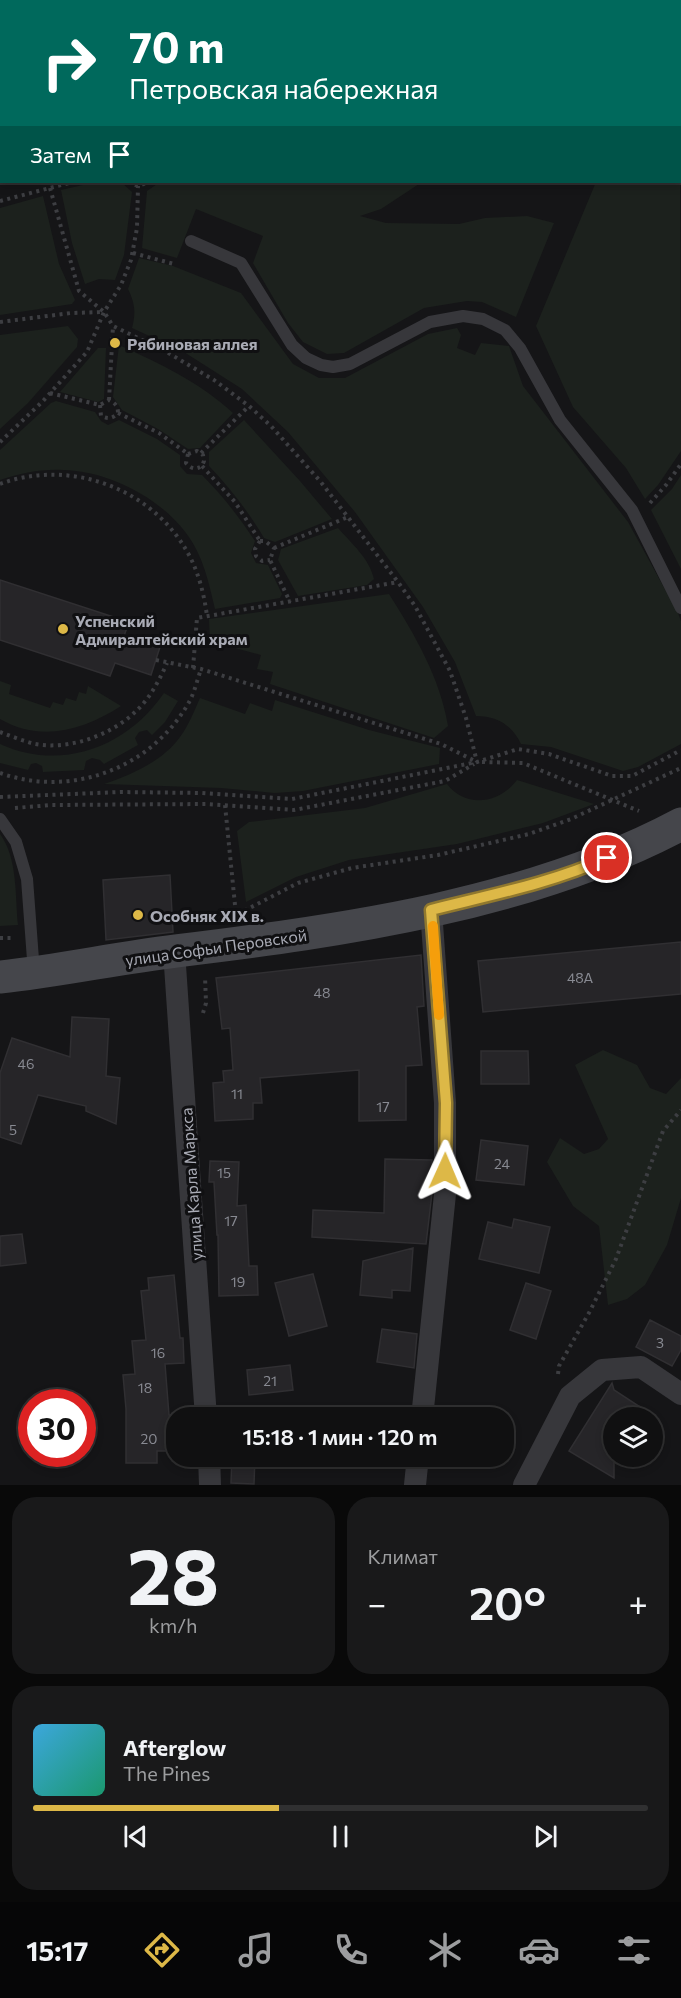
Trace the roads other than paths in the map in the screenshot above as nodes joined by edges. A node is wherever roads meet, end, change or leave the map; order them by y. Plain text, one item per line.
1 (191, 242) dead end
2 (681, 608) edge
3 (0, 819) edge
4 (679, 825) edge
5 (431, 910) junction
6 (174, 951) junction
7 (34, 973) junction
8 (0, 977) edge
9 (681, 1394) edge
10 (205, 1407) edge
11 (423, 1407) edge
12 (209, 1467) edge
13 (417, 1467) edge
14 (210, 1485) edge
15 (415, 1485) edge
16 (524, 1485) edge

1 - 2 lane
3 - 7 lane
4 - 5 main road, улица Софьи Перовской
5 - 6 main road, улица Софьи Перовской
5 - 11 street
6 - 7 main road, улица Софьи Перовской
6 - 10 street, улица Карла Маркса
7 - 8 main road, улица Софьи Перовской
9 - 16 street
12 - 14 street
13 - 15 street

